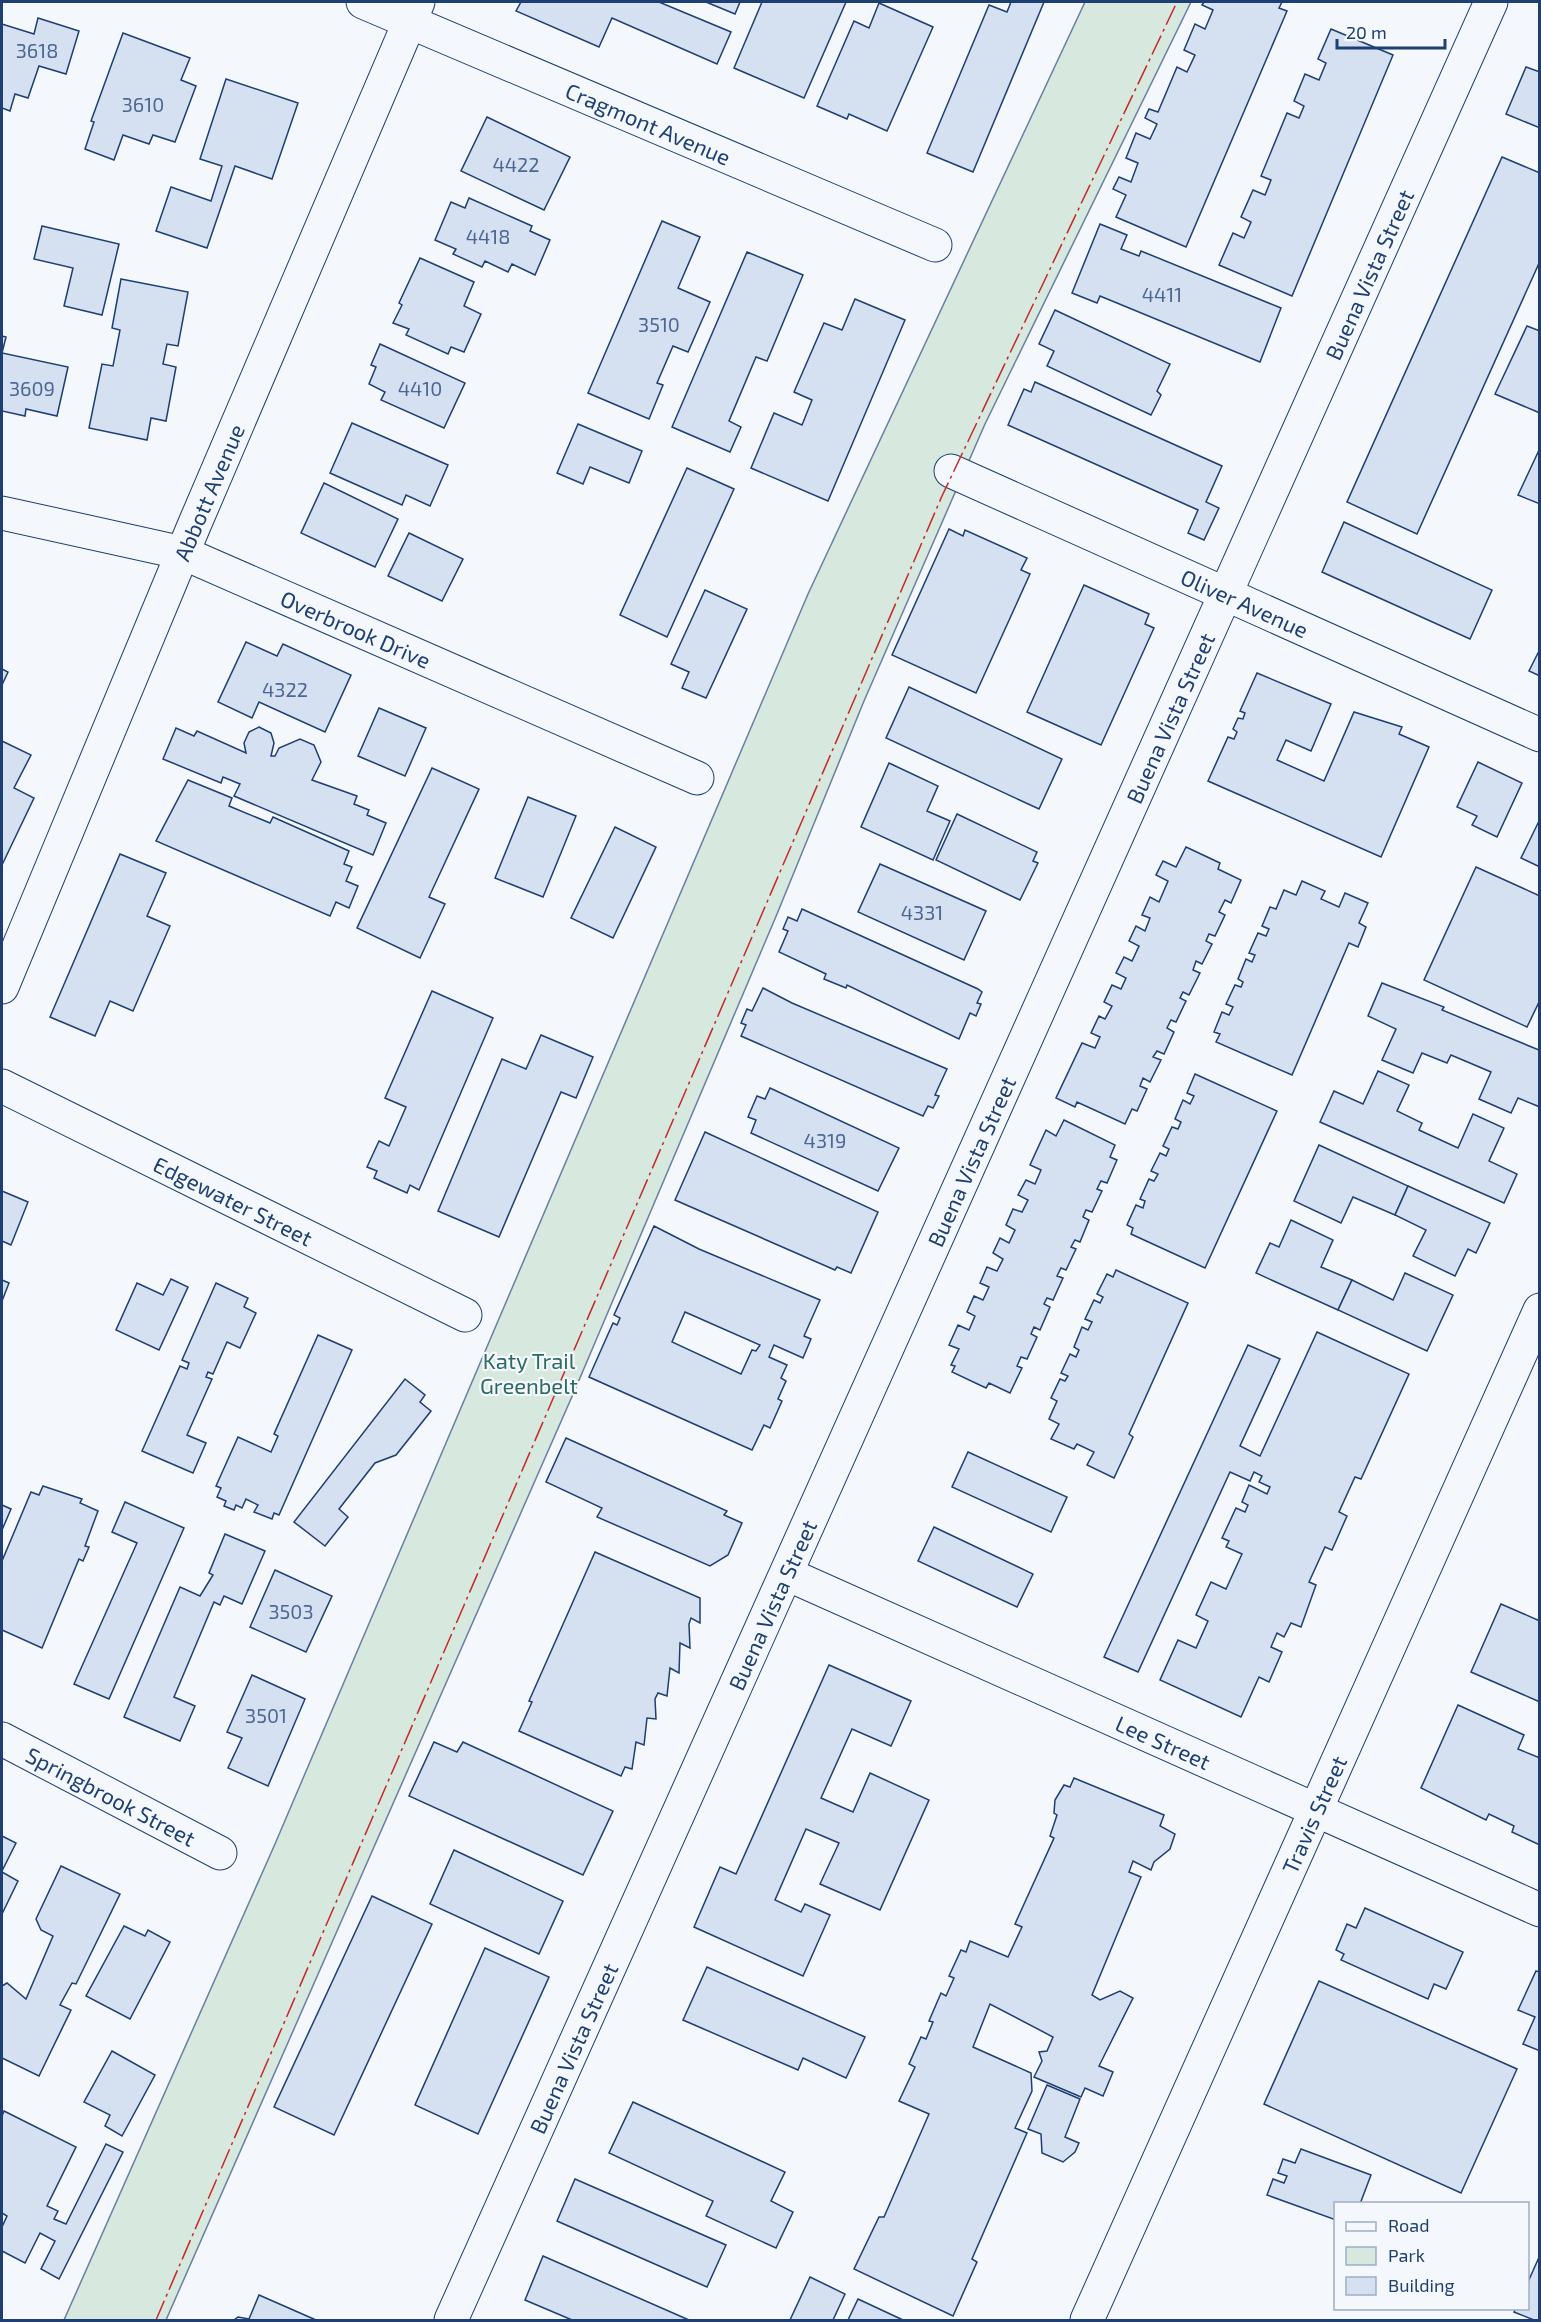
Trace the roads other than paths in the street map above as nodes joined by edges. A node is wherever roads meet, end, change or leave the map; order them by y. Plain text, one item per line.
1 (363, 2) edge
2 (1491, 2) edge
3 (414, 11) edge
4 (935, 245) dead end
5 (951, 471) dead end
6 (2, 513) edge
7 (183, 553) junction
8 (1226, 594) junction
9 (1539, 735) edge
10 (697, 778) dead end
11 (2, 987) edge
12 (2, 1086) edge
13 (1539, 1310) edge
14 (465, 1315) dead end
15 (787, 1574) junction
16 (2, 1739) edge
17 (1316, 1810) junction
18 (220, 1853) dead end
19 (1539, 1910) edge
20 (451, 2320) edge
21 (1087, 2320) edge

1 - 3 street, Cragmont Avenue
2 - 8 street, Buena Vista Street
3 - 4 street, Cragmont Avenue
3 - 7 street, Abbott Avenue
5 - 8 street, Oliver Avenue
6 - 7 street, Overbrook Drive
7 - 10 street, Overbrook Drive
7 - 11 street, Abbott Avenue
8 - 9 street, Oliver Avenue
8 - 15 street, Buena Vista Street
12 - 14 street, Edgewater Street
13 - 17 street, Travis Street
15 - 17 street, Lee Street
15 - 20 street, Buena Vista Street
16 - 18 street, Springbrook Street
17 - 19 street, Lee Street
17 - 21 street, Travis Street

